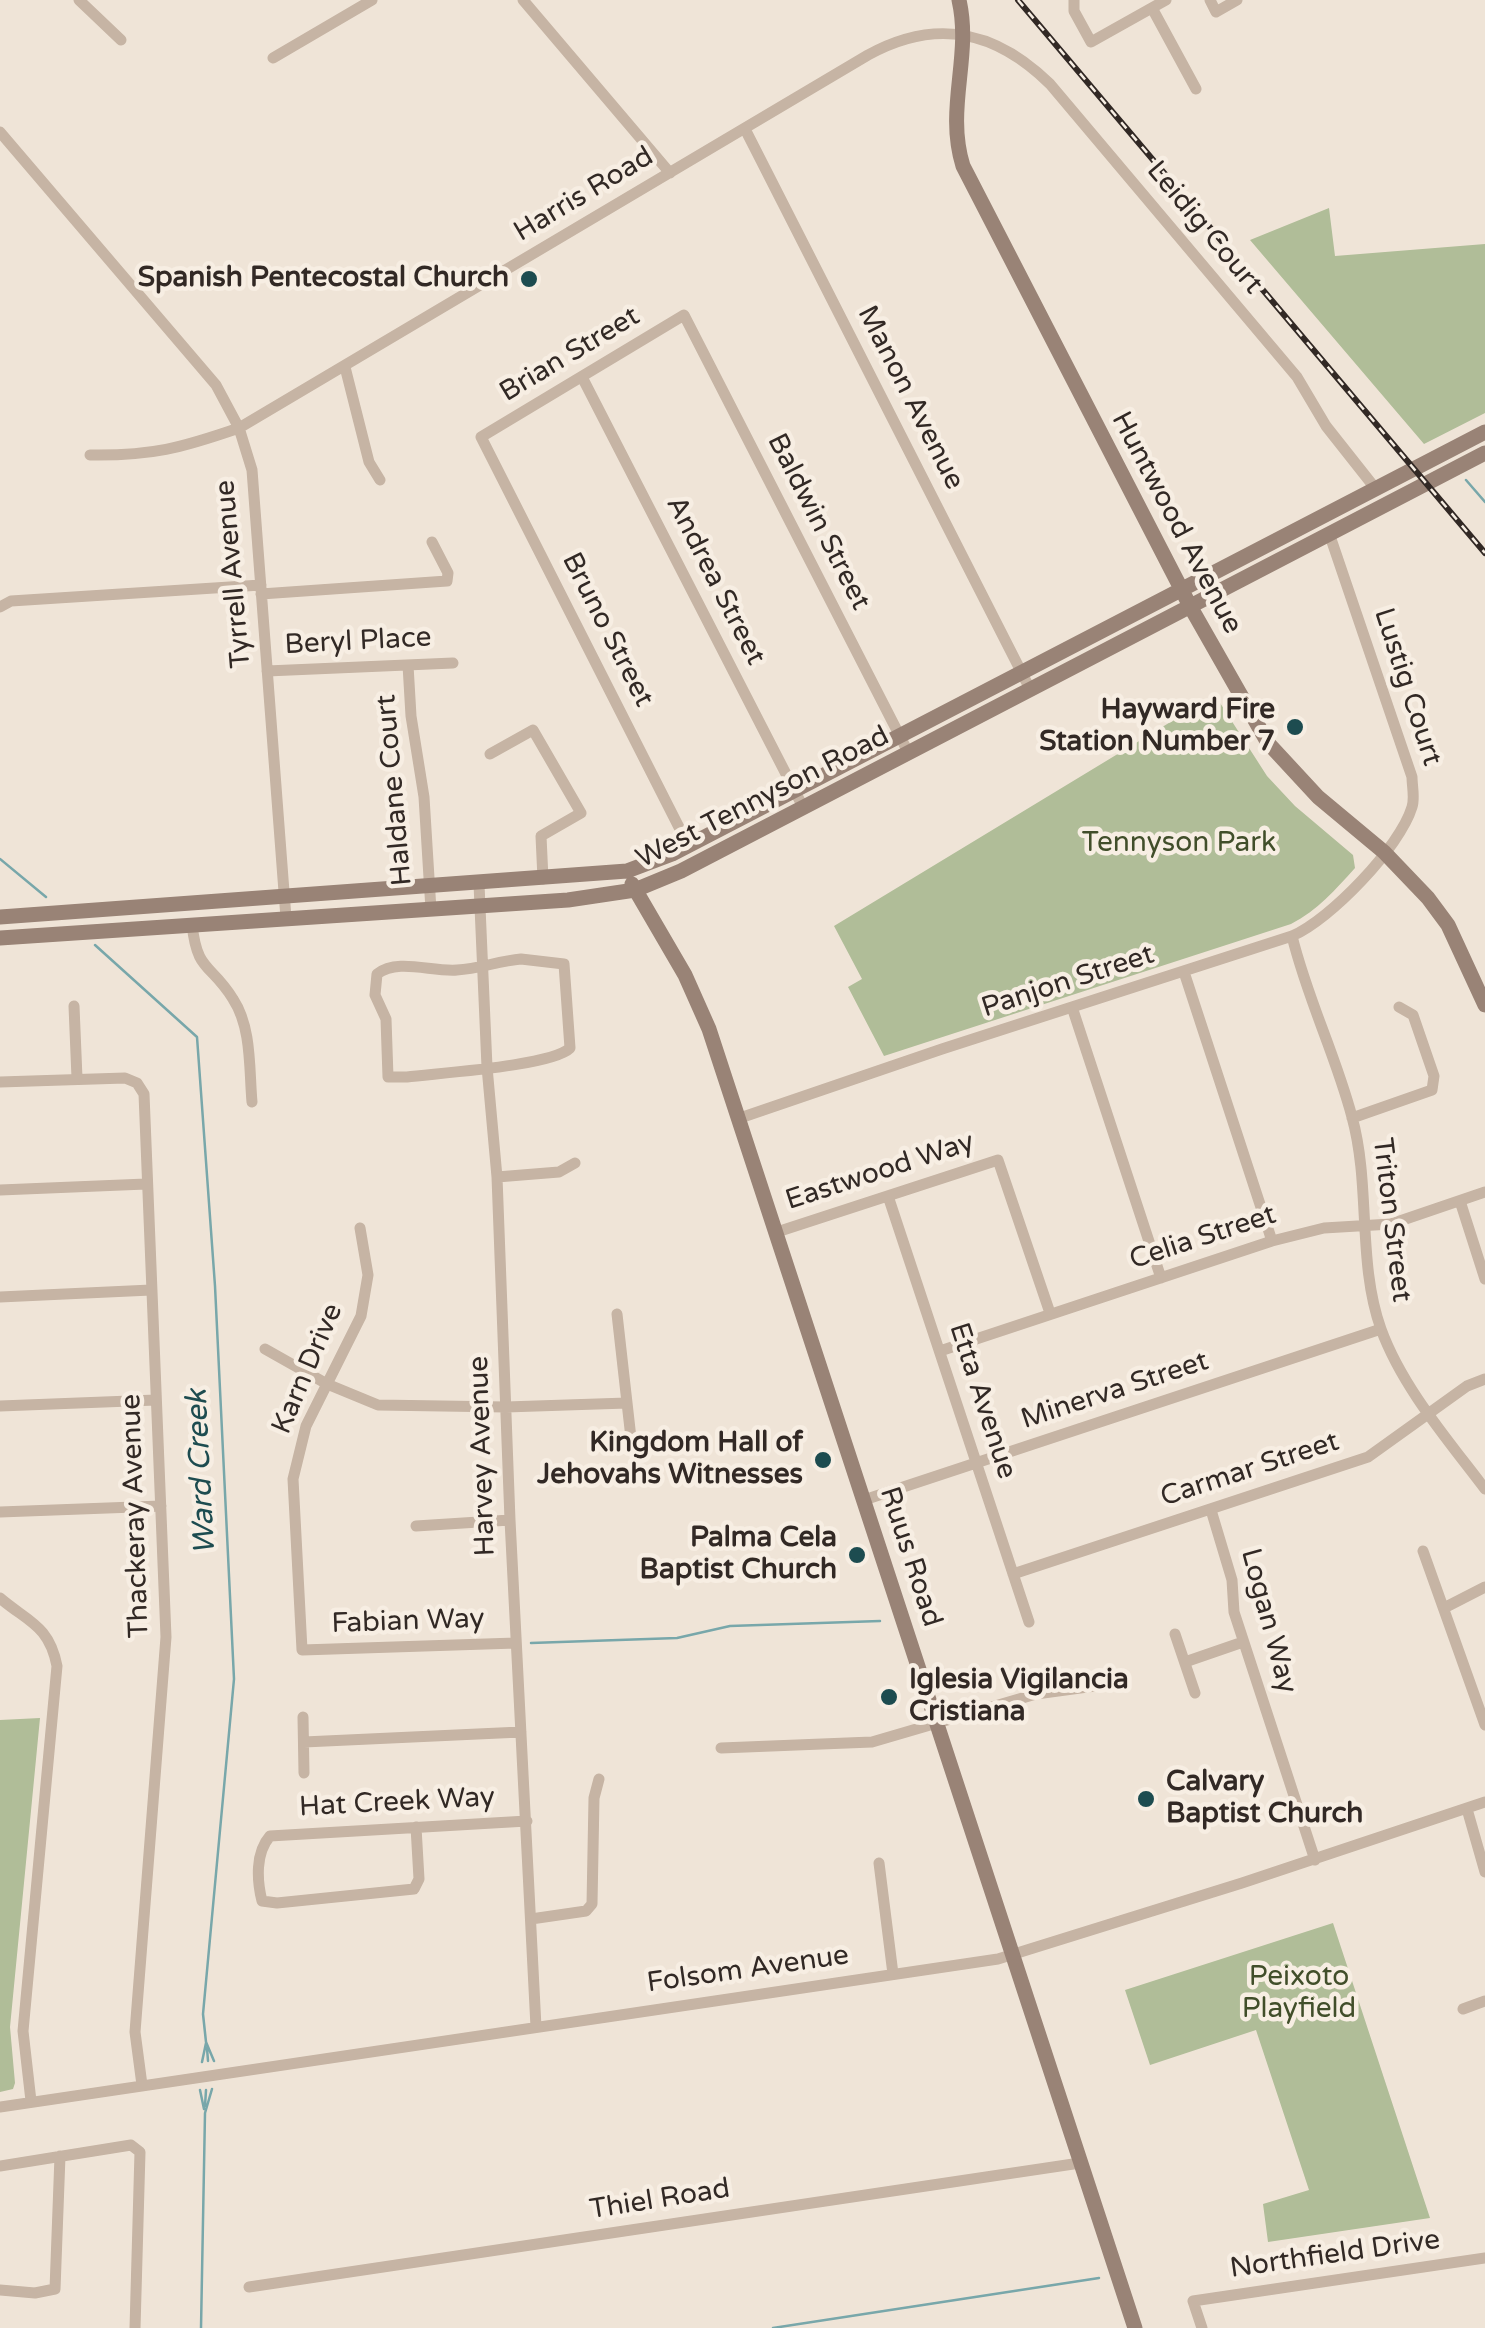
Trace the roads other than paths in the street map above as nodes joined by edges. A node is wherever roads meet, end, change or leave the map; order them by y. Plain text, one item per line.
1 (80, 0) edge
2 (372, 0) edge
3 (523, 0) edge
4 (959, 0) edge
5 (1074, 0) edge
6 (1166, 0) edge
7 (1210, 0) edge
8 (1237, 0) edge
9 (1152, 8) junction
10 (964, 35) junction
11 (121, 40) dead end
12 (273, 58) dead end
13 (1196, 88) dead end
14 (745, 129) junction
15 (0, 132) edge
16 (670, 173) junction
17 (684, 315) joint
18 (345, 367) junction
19 (582, 377) junction
20 (240, 428) junction
21 (1485, 432) edge
22 (480, 437) joint
23 (1485, 453) edge
24 (90, 455) dead end
25 (380, 480) dead end
26 (1376, 488) junction
27 (1329, 533) junction
28 (432, 542) dead end
29 (261, 589) junction
30 (1181, 589) junction
31 (0, 606) edge
32 (1190, 606) junction
33 (452, 663) dead end
34 (408, 665) junction
35 (266, 672) junction
36 (1022, 672) junction
37 (1030, 689) junction
38 (899, 736) junction
39 (908, 752) junction
40 (490, 754) dead end
41 (794, 790) junction
42 (802, 807) junction
43 (688, 845) junction
44 (1384, 852) junction
45 (627, 871) junction
46 (543, 879) junction
47 (479, 884) junction
48 (429, 886) junction
49 (635, 890) junction
50 (284, 897) junction
51 (480, 906) junction
52 (431, 910) junction
53 (0, 917) edge
54 (286, 918) junction
55 (192, 924) junction
56 (1292, 936) junction
57 (0, 938) edge
58 (482, 967) junction
59 (1184, 972) junction
60 (1485, 1005) edge
61 (74, 1006) dead end
62 (1399, 1006) dead end
63 (1072, 1007) junction
64 (488, 1067) junction
65 (78, 1078) junction
66 (0, 1082) edge
67 (252, 1102) dead end
68 (740, 1118) junction
69 (1352, 1118) junction
70 (575, 1163) dead end
71 (497, 1177) junction
72 (146, 1184) junction
73 (0, 1190) edge
74 (1485, 1192) edge
75 (888, 1196) junction
76 (1460, 1201) junction
77 (1366, 1225) junction
78 (360, 1228) dead end
79 (777, 1232) junction
80 (1272, 1241) junction
81 (1161, 1278) junction
82 (1485, 1278) edge
83 (152, 1290) junction
84 (0, 1298) edge
85 (1050, 1313) junction
86 (617, 1314) dead end
87 (1381, 1329) junction
88 (266, 1349) dead end
89 (940, 1351) junction
90 (1485, 1379) edge
91 (327, 1384) junction
92 (156, 1400) junction
93 (627, 1403) junction
94 (0, 1406) edge
95 (506, 1407) junction
96 (1428, 1414) junction
97 (632, 1447) dead end
98 (977, 1463) junction
99 (1485, 1489) edge
100 (864, 1500) junction
101 (160, 1506) junction
102 (1210, 1510) junction
103 (0, 1512) edge
104 (510, 1520) junction
105 (416, 1526) dead end
106 (1423, 1551) dead end
107 (1014, 1574) junction
108 (1485, 1587) edge
109 (0, 1598) edge
110 (1444, 1608) junction
111 (1030, 1622) dead end
112 (1175, 1634) dead end
113 (1243, 1642) junction
114 (516, 1643) junction
115 (302, 1650) joint
116 (1185, 1662) junction
117 (1117, 1683) dead end
118 (1195, 1694) dead end
119 (303, 1718) dead end
120 (938, 1724) junction
121 (1485, 1724) edge
122 (521, 1732) junction
123 (304, 1742) junction
124 (721, 1748) dead end
125 (304, 1772) dead end
126 (599, 1779) dead end
127 (1485, 1802) edge
128 (1466, 1809) junction
129 (527, 1821) junction
130 (416, 1827) junction
131 (1314, 1860) junction
132 (879, 1864) dead end
133 (1485, 1872) edge
134 (531, 1919) junction
135 (1013, 1956) junction
136 (893, 1974) junction
137 (1485, 2002) edge
138 (1463, 2009) dead end
139 (536, 2027) junction
140 (142, 2086) junction
141 (31, 2102) junction
142 (0, 2106) edge
143 (60, 2156) junction
144 (1080, 2163) junction
145 (0, 2166) edge
146 (1485, 2258) edge
147 (248, 2287) dead end
148 (0, 2290) edge
149 (135, 2328) edge
150 (1135, 2328) edge
151 (1202, 2328) edge

1 - 11 street
2 - 12 street
3 - 16 street
4 - 10 main road, Huntwood Avenue
5 - 9 street
6 - 9 street
7 - 8 street
9 - 13 street
10 - 14 street, Harris Road
10 - 26 street, Leidig Court
10 - 30 main road, Huntwood Avenue
14 - 16 street, Harris Road
14 - 36 street, Manon Avenue
15 - 20 street, Tyrrell Avenue
16 - 18 street, Harris Road
17 - 19 street, Brian Street
17 - 38 street, Baldwin Street
18 - 20 street, Harris Road
18 - 25 street
19 - 22 street, Brian Street
19 - 41 street, Andrea Street
20 - 24 street, Harris Road
20 - 29 street, Tyrrell Avenue
21 - 26 main road, West Tennyson Road
22 - 43 street, Bruno Street
23 - 27 main road, West Tennyson Road
26 - 30 main road, West Tennyson Road
27 - 32 main road, West Tennyson Road
27 - 44 street, Lustig Court
28 - 29 street
29 - 31 street
29 - 35 street, Tyrrell Avenue
30 - 32 main road, Huntwood Avenue
30 - 36 main road, West Tennyson Road
32 - 37 main road, West Tennyson Road
32 - 44 main road, Huntwood Avenue
33 - 34 street, Beryl Place
34 - 35 street, Beryl Place
34 - 48 street, Haldane Court
35 - 50 street, Tyrrell Avenue
36 - 37 street, Manon Avenue
36 - 38 main road, West Tennyson Road
37 - 39 main road, West Tennyson Road
38 - 39 street, Baldwin Street
38 - 41 main road, West Tennyson Road
39 - 42 main road, West Tennyson Road
40 - 46 street
41 - 42 street, Andrea Street
41 - 43 main road, West Tennyson Road
42 - 49 main road, West Tennyson Road
43 - 45 main road, West Tennyson Road
44 - 56 street, Panjon Street
44 - 60 main road, Huntwood Avenue
45 - 46 main road, West Tennyson Road
45 - 49 main road, Ruus Road
46 - 47 main road, West Tennyson Road
47 - 48 main road, West Tennyson Road
47 - 51 street, Harvey Avenue
48 - 50 main road, West Tennyson Road
48 - 52 street, Haldane Court
49 - 51 main road, West Tennyson Road
49 - 68 main road, Ruus Road
50 - 53 main road, West Tennyson Road
50 - 54 street, Tyrrell Avenue
51 - 52 main road, West Tennyson Road
51 - 58 street, Harvey Avenue
52 - 54 main road, West Tennyson Road
54 - 55 main road, West Tennyson Road
55 - 57 main road, West Tennyson Road
55 - 67 street
56 - 59 street, Panjon Street
56 - 69 street, Triton Street
58 - 64 street, Harvey Avenue
58 - 64 street
58 - 64 street
59 - 63 street, Panjon Street
59 - 80 street
61 - 65 street
62 - 69 street
63 - 68 street, Panjon Street
63 - 81 street
64 - 71 street, Harvey Avenue
65 - 66 street, Thackeray Avenue
65 - 72 street, Thackeray Avenue
68 - 79 main road, Ruus Road
69 - 77 street, Triton Street
70 - 71 street
71 - 95 street, Harvey Avenue
72 - 73 street
72 - 83 street, Thackeray Avenue
74 - 76 street, Celia Street
75 - 79 street, Eastwood Way
75 - 85 street, Eastwood Way
75 - 89 street, Etta Avenue
76 - 77 street, Celia Street
76 - 82 street
77 - 80 street, Celia Street
77 - 87 street, Triton Street
78 - 91 street, Karn Drive
79 - 100 main road, Ruus Road
80 - 81 street, Celia Street
81 - 85 street, Celia Street
83 - 84 street
83 - 92 street, Thackeray Avenue
85 - 89 street, Celia Street
86 - 93 street
87 - 96 street, Triton Street
87 - 98 street, Minerva Street
88 - 91 street
89 - 98 street, Etta Avenue
90 - 96 street, Carmar Street
91 - 95 street
91 - 115 street, Karn Drive
92 - 94 street
92 - 101 street, Thackeray Avenue
93 - 95 street
93 - 97 street
95 - 104 street, Harvey Avenue
96 - 99 street, Triton Street
96 - 102 street, Carmar Street
98 - 100 street, Minerva Street
98 - 107 street, Etta Avenue
100 - 120 main road, Ruus Road
101 - 103 street
101 - 140 street, Thackeray Avenue
102 - 107 street, Carmar Street
102 - 113 street, Logan Way
104 - 105 street
104 - 114 street, Harvey Avenue
106 - 110 street
107 - 111 street, Etta Avenue
108 - 110 street
109 - 141 street
110 - 121 street
112 - 116 street
113 - 116 street
113 - 131 street, Logan Way
114 - 115 street, Fabian Way
114 - 122 street, Harvey Avenue
116 - 118 street
117 - 120 street
119 - 123 street
120 - 124 street
120 - 135 main road, Ruus Road
122 - 123 street
122 - 129 street, Harvey Avenue
123 - 125 street
126 - 134 street
127 - 128 street, Folsom Avenue
128 - 131 street, Folsom Avenue
128 - 133 street
129 - 130 street, Hat Creek Way
129 - 134 street, Harvey Avenue
130 - 130 street, Hat Creek Way
131 - 135 street, Folsom Avenue
132 - 136 street
134 - 139 street, Harvey Avenue
135 - 136 street, Folsom Avenue
135 - 144 main road, Ruus Road
136 - 139 street, Folsom Avenue
137 - 138 street
139 - 140 street, Folsom Avenue
140 - 141 street, Folsom Avenue
141 - 142 street, Folsom Avenue
143 - 145 street
143 - 148 street
143 - 149 street
144 - 147 street, Thiel Road
144 - 150 main road, Ruus Road
146 - 151 street, Northfield Drive

